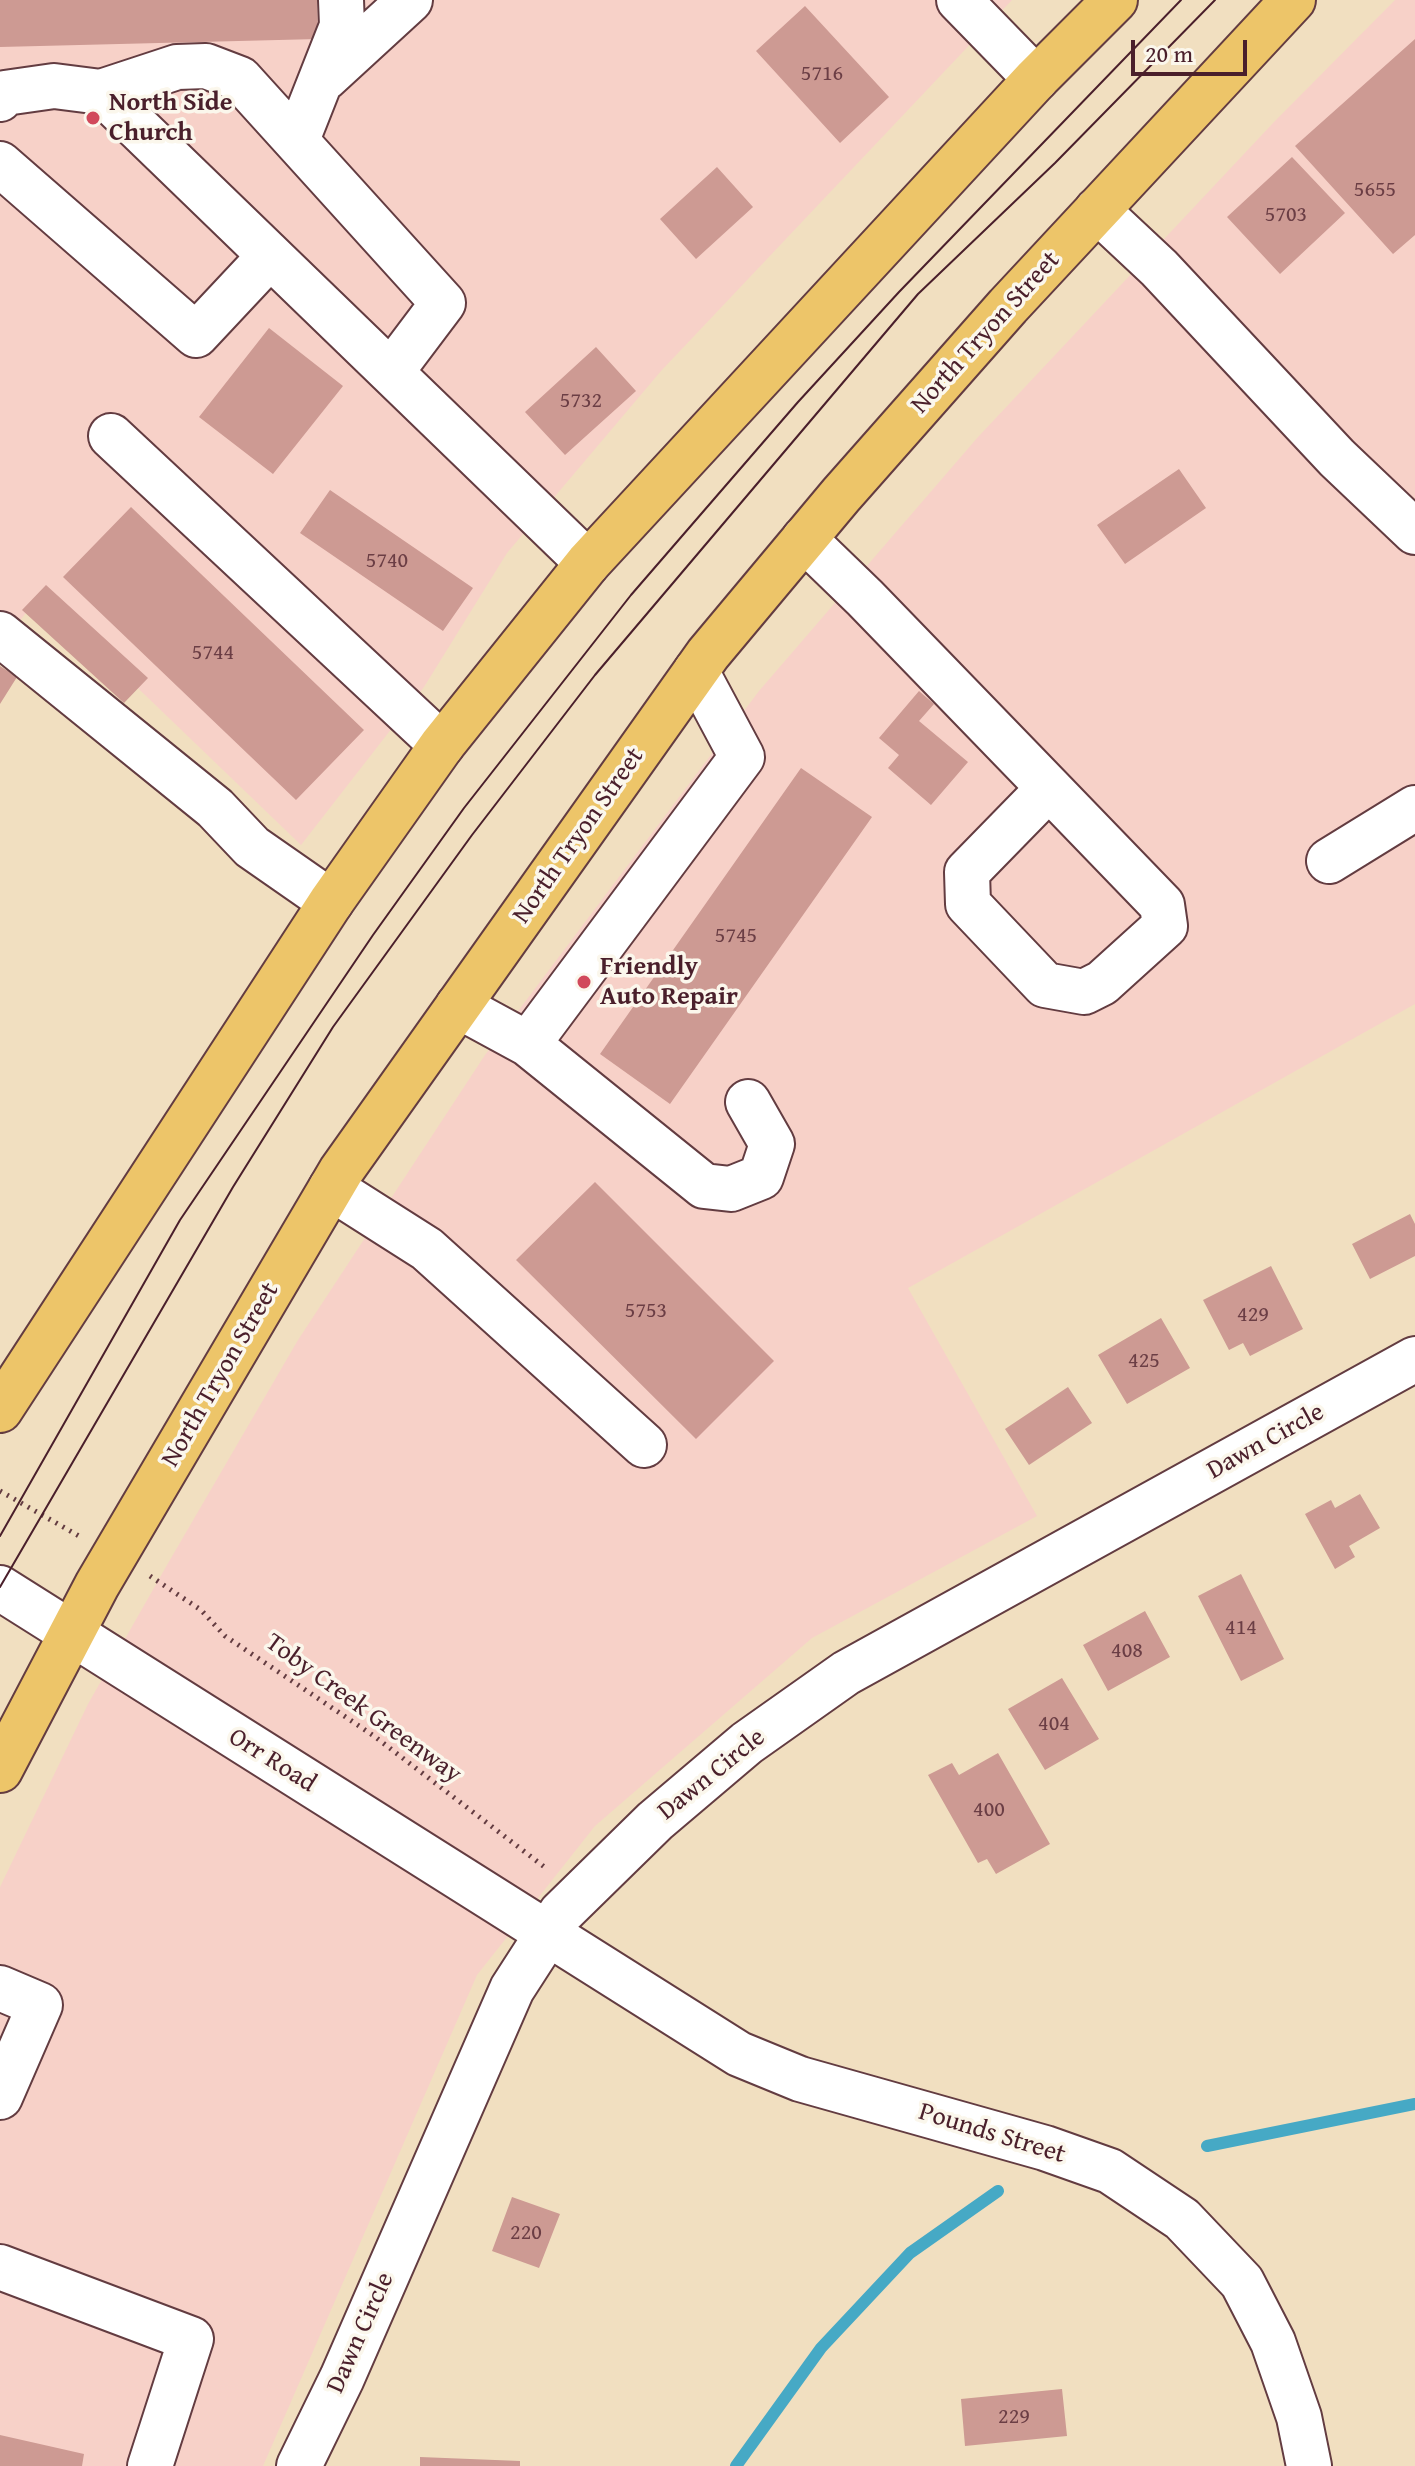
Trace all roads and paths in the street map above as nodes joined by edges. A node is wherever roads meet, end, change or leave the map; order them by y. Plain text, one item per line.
1 (341, 0) edge
2 (410, 0) edge
3 (959, 0) edge
4 (1115, 0) edge
5 (1293, 0) edge
6 (1036, 79) junction
7 (318, 85) junction
8 (101, 92) junction
9 (0, 99) edge
10 (297, 140) junction
11 (0, 164) edge
12 (1097, 210) junction
13 (270, 256) junction
14 (391, 372) junction
15 (111, 436) dead end
16 (1415, 532) edge
17 (804, 539) junction
18 (588, 563) junction
19 (0, 634) edge
20 (696, 671) junction
21 (442, 745) junction
22 (1049, 788) junction
23 (1415, 808) edge
24 (1329, 861) dead end
25 (331, 902) junction
26 (458, 1006) junction
27 (528, 1044) junction
28 (748, 1102) dead end
29 (331, 1188) junction
30 (1415, 1359) edge
31 (0, 1410) edge
32 (644, 1445) dead end
33 (0, 1491) edge
34 (89, 1541) dead end
35 (141, 1570) dead end
36 (0, 1588) edge
37 (70, 1634) junction
38 (0, 1770) edge
39 (554, 1873) dead end
40 (545, 1933) junction
41 (0, 1988) edge
42 (0, 2097) edge
43 (0, 2267) edge
44 (150, 2466) edge
45 (299, 2466) edge
46 (1309, 2466) edge

1 - 7 street
2 - 7 street
3 - 6 street
4 - 6 main road
5 - 12 main road, North Tryon Street
6 - 18 main road
7 - 10 street
8 - 9 street
8 - 10 street
8 - 13 street
10 - 14 street
11 - 13 street
12 - 16 street
12 - 17 main road, North Tryon Street
13 - 14 street
14 - 18 street
15 - 21 street
17 - 20 main road, North Tryon Street
17 - 22 street
18 - 21 main road
19 - 25 street
20 - 26 main road, North Tryon Street
20 - 27 street
21 - 25 main road
22 - 22 street
23 - 24 street
25 - 31 main road
26 - 27 street
26 - 29 main road, North Tryon Street
27 - 28 street
29 - 32 street
29 - 37 main road, North Tryon Street
30 - 40 street, Dawn Circle
33 - 34 path
35 - 39 path, Toby Creek Greenway
36 - 37 street, Orr Road
37 - 38 main road, North Tryon Street
37 - 40 street, Orr Road
40 - 45 street, Dawn Circle
40 - 46 street, Pounds Street
41 - 42 street
43 - 44 street

